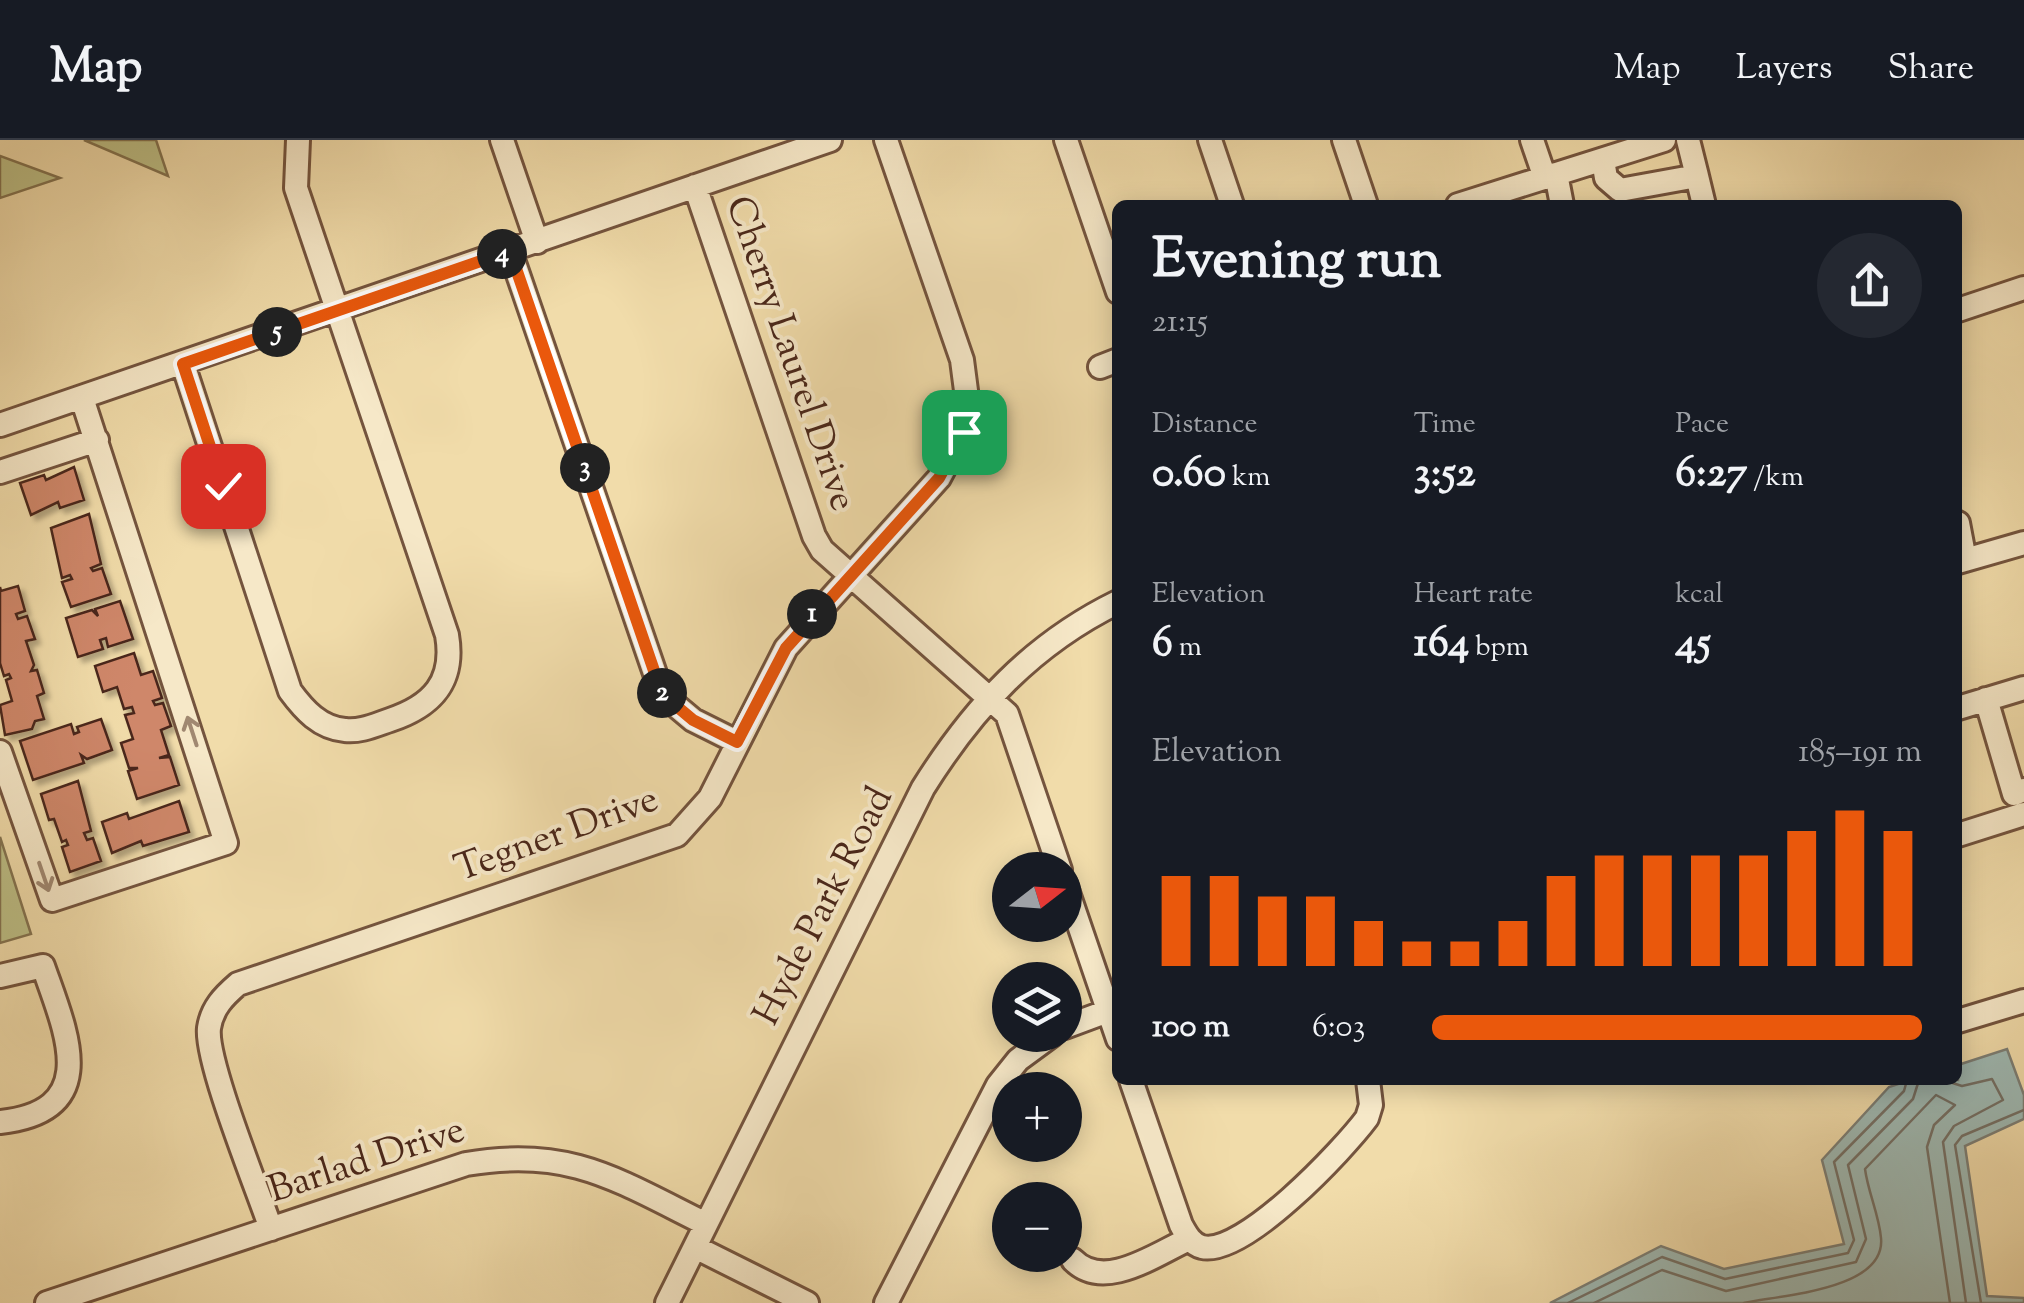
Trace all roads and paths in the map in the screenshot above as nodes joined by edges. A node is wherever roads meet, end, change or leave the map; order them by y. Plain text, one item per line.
1 (298, 140) edge
2 (502, 140) edge
3 (830, 140) edge
4 (886, 140) edge
5 (1066, 140) edge
6 (1210, 140) edge
7 (1344, 140) edge
8 (1532, 140) edge
9 (1664, 140) edge
10 (1688, 140) edge
11 (1602, 160) junction
12 (1550, 176) junction
13 (1696, 176) junction
14 (695, 186) junction
15 (1230, 200) edge
16 (1364, 200) edge
17 (1474, 200) edge
18 (1560, 200) edge
19 (1703, 200) edge
20 (537, 242) junction
21 (510, 251) junction
22 (1112, 274) edge
23 (2024, 288) edge
24 (1962, 309) edge
25 (338, 311) junction
26 (183, 364) junction
27 (82, 398) junction
28 (0, 424) edge
29 (97, 440) junction
30 (0, 472) edge
31 (2024, 543) edge
32 (1962, 561) edge
33 (849, 574) junction
34 (1112, 605) edge
35 (2024, 688) edge
36 (988, 696) junction
37 (1986, 700) junction
38 (1962, 707) edge
39 (737, 742) junction
40 (0, 752) edge
41 (2024, 790) edge
42 (2024, 814) edge
43 (1962, 835) edge
44 (1054, 852) edge
45 (1082, 934) edge
46 (0, 976) edge
47 (2024, 1001) edge
48 (1108, 1011) junction
49 (1962, 1020) edge
50 (1082, 1021) edge
51 (1112, 1022) edge
52 (1029, 1052) edge
53 (1133, 1085) edge
54 (1369, 1085) edge
55 (0, 1122) edge
56 (706, 1224) junction
57 (271, 1229) junction
58 (1196, 1243) junction
59 (695, 1247) junction
60 (1082, 1270) edge
61 (48, 1303) edge
62 (667, 1303) edge
63 (807, 1303) edge
64 (886, 1303) edge

1 - 25 street
2 - 20 street
3 - 14 street
4 - 33 street, Tegner Drive
5 - 22 street
6 - 15 street
7 - 16 street
8 - 12 street
9 - 11 street
10 - 13 street
11 - 12 street
11 - 13 street
12 - 17 street
12 - 18 street
13 - 19 street
14 - 20 street
14 - 33 street, Cherry Laurel Drive
20 - 21 street
21 - 25 street
21 - 39 street
23 - 24 street
25 - 26 street
25 - 26 street
26 - 27 street
27 - 28 street
27 - 29 street
29 - 30 street
40 -> 29 street
31 - 32 street
33 - 36 street, Cherry Laurel Drive
33 - 39 street, Tegner Drive
34 - 36 street, Hyde Park Road
35 - 37 street
36 - 44 street, Cherry Laurel Drive
36 - 56 street, Hyde Park Road
37 - 38 street
37 - 41 street
39 - 57 street, Tegner Drive
42 - 43 street
45 - 48 street
46 - 55 street
47 - 49 street
48 - 50 street
48 - 51 street
52 - 64 street
53 - 58 street
54 - 58 street
56 - 57 street, Barlad Drive
56 - 59 street, Hyde Park Road
57 - 61 street, Barlad Drive
58 - 60 street
59 - 62 street, Hyde Park Road
59 - 63 street

